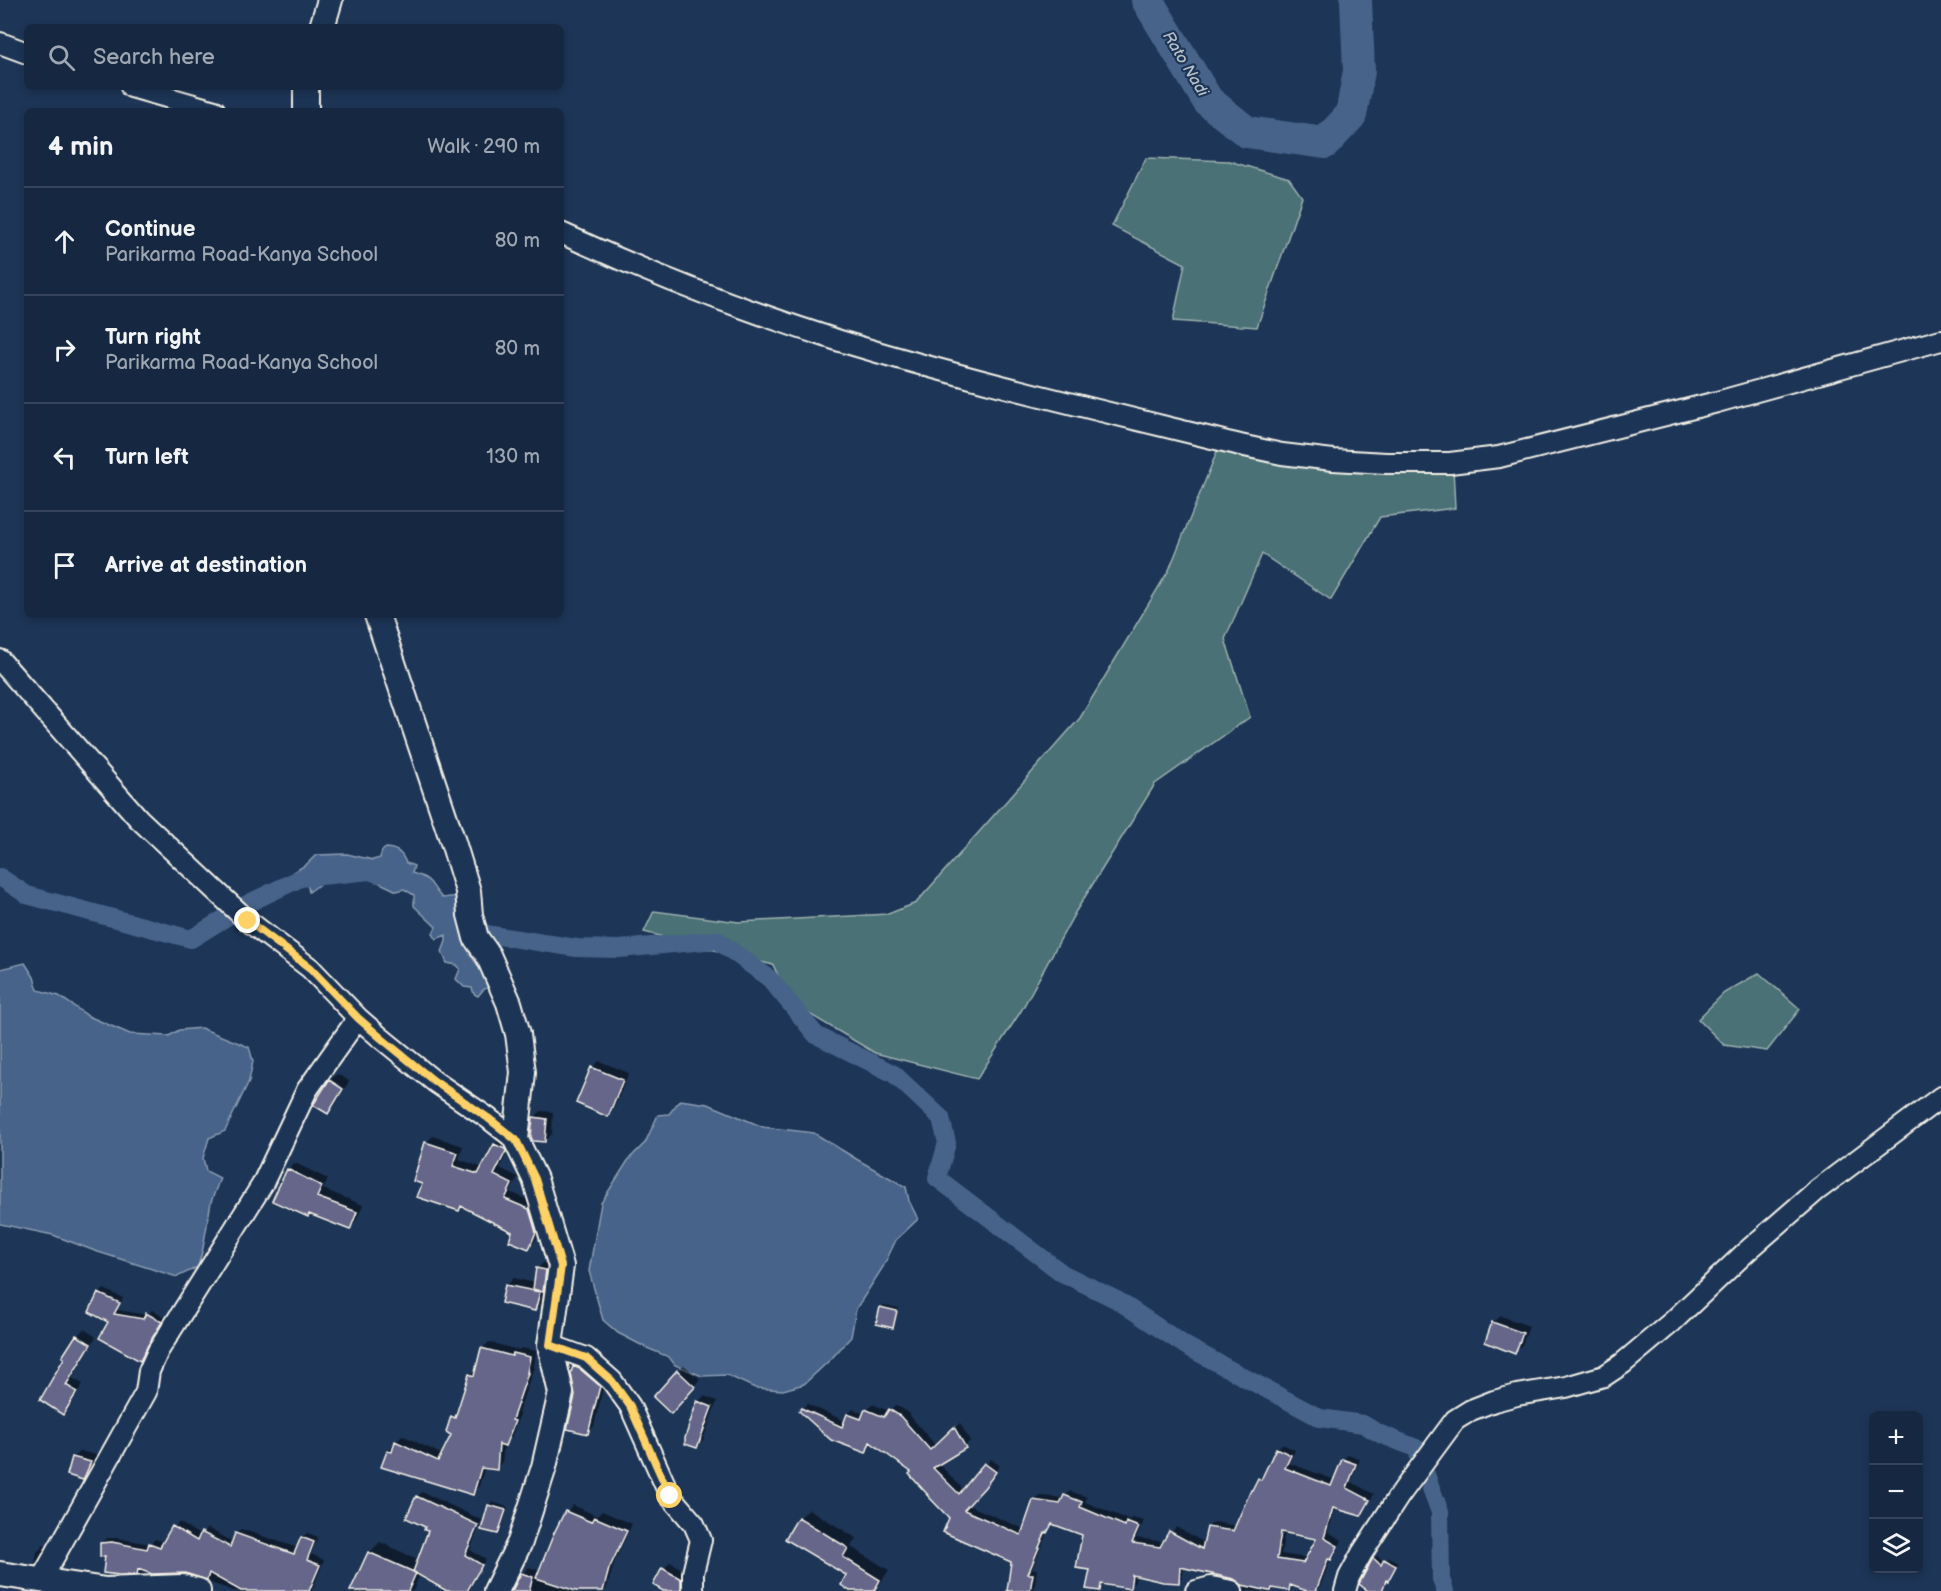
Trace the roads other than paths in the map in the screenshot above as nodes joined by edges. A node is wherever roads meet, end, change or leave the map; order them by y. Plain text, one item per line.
1 (330, 0) edge
2 (323, 24) edge
3 (0, 43) edge
4 (24, 52) edge
5 (142, 90) edge
6 (306, 90) edge
7 (204, 108) edge
8 (306, 108) edge
9 (564, 234) edge
10 (1941, 340) edge
11 (378, 618) edge
12 (0, 660) edge
13 (358, 1018) junction
14 (1941, 1097) edge
15 (516, 1140) junction
16 (550, 1345) junction
17 (0, 1574) edge
18 (41, 1580) junction
19 (198, 1591) edge
20 (496, 1591) edge
21 (693, 1591) edge
22 (1196, 1591) edge
23 (1232, 1591) edge
24 (1345, 1591) edge

1 - 2 street
3 - 4 street
5 - 7 street
6 - 8 street
9 - 10 street
11 - 15 street
12 - 13 street
13 - 15 street
13 - 18 street
14 - 24 street
15 - 16 street
16 - 20 street
16 - 21 street
17 - 18 street
18 - 19 street
22 - 23 street

